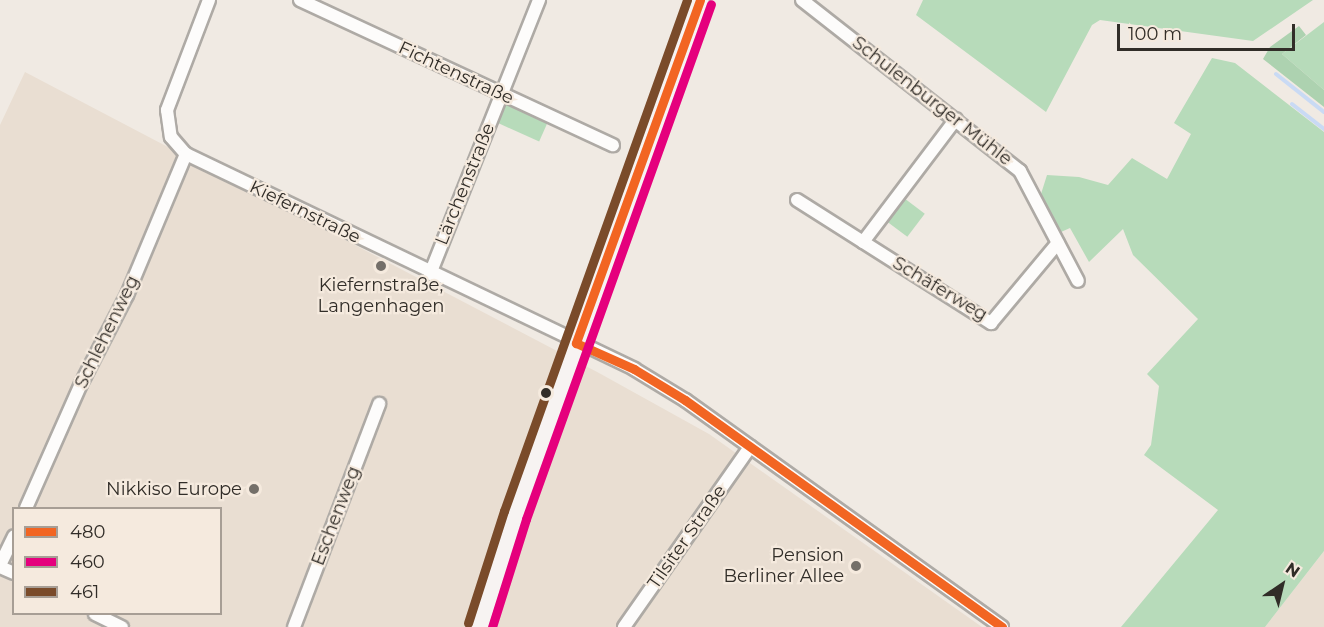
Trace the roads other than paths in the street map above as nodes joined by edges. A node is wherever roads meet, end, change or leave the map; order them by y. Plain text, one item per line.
1 (209, 0) edge
2 (300, 0) edge
3 (538, 0) edge
4 (700, 0) edge
5 (802, 0) edge
6 (501, 94) junction
7 (956, 119) junction
8 (613, 145) dead end
9 (186, 154) junction
10 (796, 200) dead end
11 (863, 242) junction
12 (1058, 243) junction
13 (430, 274) junction
14 (1078, 281) dead end
15 (576, 343) junction
16 (379, 404) dead end
17 (750, 447) junction
18 (26, 507) edge
19 (12, 540) edge
20 (0, 566) edge
21 (97, 615) edge
22 (122, 627) edge
23 (294, 627) edge
24 (479, 627) edge
25 (624, 627) edge
26 (1002, 627) edge

1 - 9 street
2 - 6 street, Fichtenstraße
3 - 6 street, Lärchenstraße
4 - 15 main road
5 - 7 street, Schulenburger Mühle
6 - 8 street, Fichtenstraße
6 - 13 street, Lärchenstraße
7 - 11 street
7 - 12 street, Schulenburger Mühle
9 - 13 street, Kiefernstraße
9 - 18 street, Schlehenweg
10 - 11 street, Schäferweg
11 - 12 street, Schäferweg
12 - 14 street, Schulenburger Mühle
13 - 15 street, Kiefernstraße
15 - 17 street, Kiefernstraße
15 - 24 main road
16 - 23 street, Eschenweg
17 - 25 street, Tilsiter Straße
17 - 26 street, Kiefernstraße
19 - 20 street
21 - 22 street

